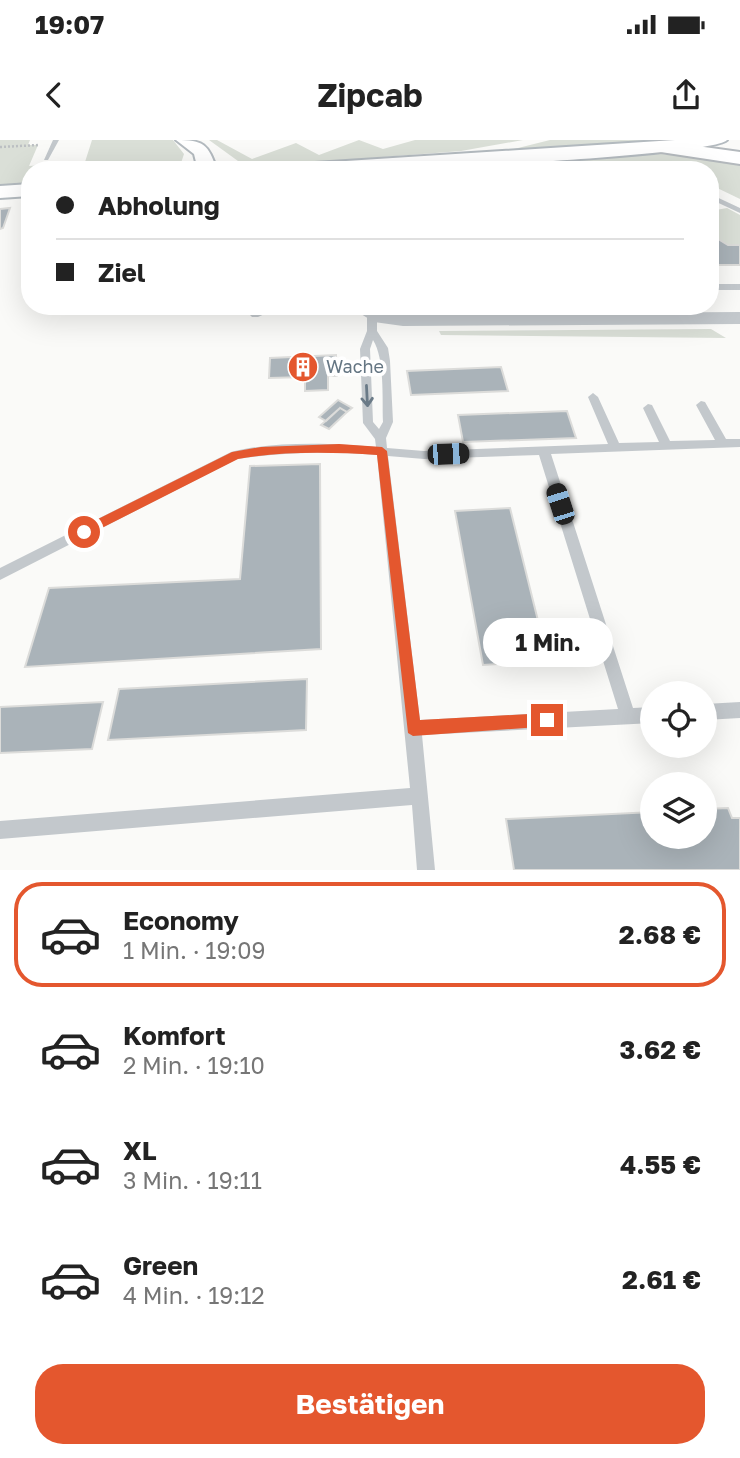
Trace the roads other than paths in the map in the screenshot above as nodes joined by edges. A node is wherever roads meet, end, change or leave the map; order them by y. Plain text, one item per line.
1 (186, 140) edge
2 (536, 140) edge
3 (718, 140) edge
4 (55, 142) edge
5 (661, 147) junction
6 (740, 158) edge
7 (46, 159) dead end
8 (205, 161) edge
9 (415, 161) edge
10 (426, 161) edge
11 (21, 191) edge
12 (0, 192) edge
13 (719, 200) edge
14 (740, 211) edge
15 (719, 287) edge
16 (740, 287) edge
17 (533, 315) edge
18 (714, 315) edge
19 (367, 317) edge
20 (740, 318) edge
21 (593, 397) dead end
22 (701, 405) dead end
23 (648, 408) dead end
24 (740, 443) edge
25 (723, 444) junction
26 (381, 445) junction
27 (667, 446) junction
28 (615, 448) junction
29 (544, 451) junction
30 (0, 573) edge
31 (740, 710) edge
32 (717, 711) edge
33 (628, 716) junction
34 (640, 716) edge
35 (413, 728) junction
36 (419, 796) junction
37 (0, 830) edge
38 (426, 870) edge

1 - 8 street
2 - 9 street
3 - 5 street
4 - 7 lane
5 - 6 highway
5 - 10 street
11 - 12 street
13 - 14 lane
15 - 16 lane
17 - 19 street
18 - 20 street
19 -> 26 lane
19 - 26 lane
21 - 28 lane
22 - 25 lane
23 - 27 lane
24 - 25 lane
25 - 27 lane
26 - 29 lane
26 - 30 lane
26 - 35 lane
27 - 28 lane
28 - 29 lane
29 - 33 lane
31 - 32 lane
33 - 34 lane
33 - 35 lane
35 - 36 lane
36 - 37 lane
36 - 38 lane

